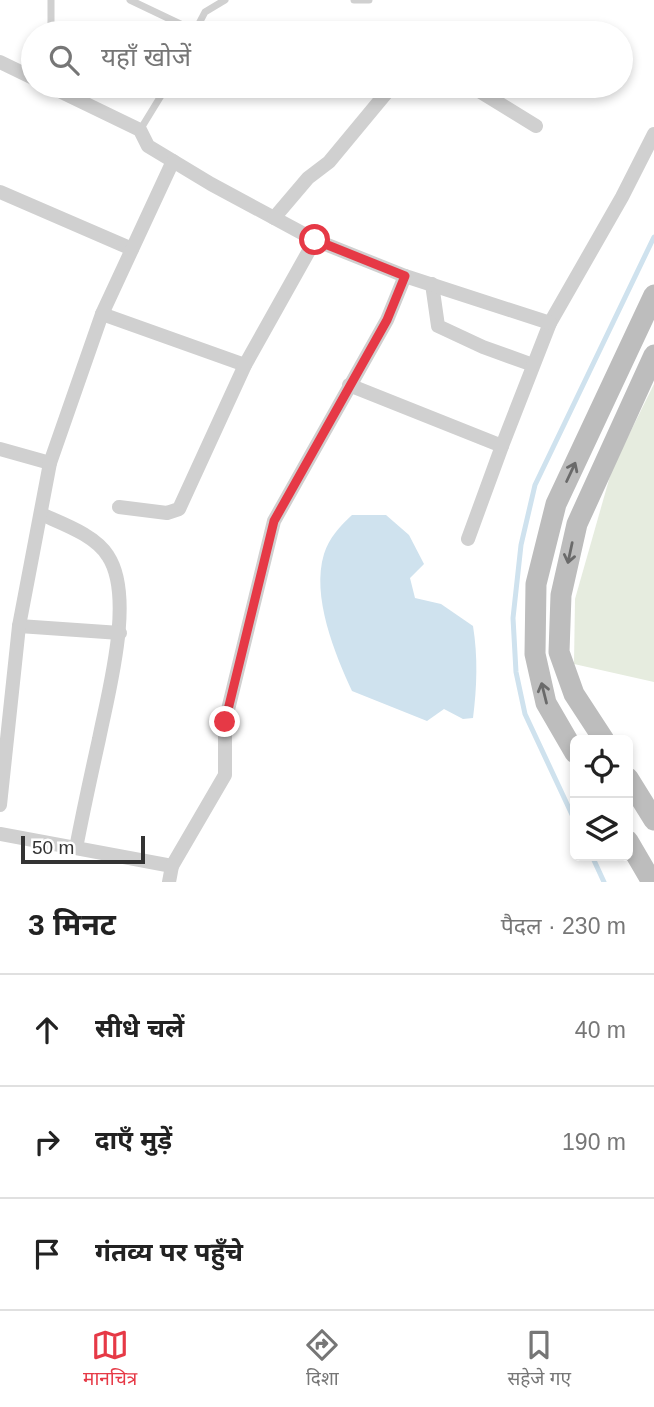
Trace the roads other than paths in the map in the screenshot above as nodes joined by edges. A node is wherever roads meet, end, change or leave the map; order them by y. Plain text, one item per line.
1 (51, 0) edge
2 (130, 0) edge
3 (225, 0) edge
4 (354, 0) edge
5 (369, 0) edge
6 (51, 21) edge
7 (173, 21) edge
8 (200, 21) edge
9 (0, 62) edge
10 (21, 72) edge
11 (74, 98) edge
12 (160, 98) edge
13 (382, 98) edge
14 (490, 98) edge
15 (536, 126) dead end
16 (140, 130) junction
17 (654, 134) edge
18 (173, 161) junction
19 (0, 192) edge
20 (274, 218) junction
21 (315, 240) junction
22 (132, 249) junction
23 (405, 276) junction
24 (432, 285) junction
25 (654, 296) edge
26 (102, 314) junction
27 (550, 323) junction
28 (654, 355) edge
29 (245, 365) junction
30 (533, 365) junction
31 (349, 385) junction
32 (502, 446) junction
33 (0, 449) edge
34 (50, 463) junction
35 (119, 507) dead end
36 (41, 514) junction
37 (468, 539) dead end
38 (19, 626) junction
39 (120, 633) junction
40 (601, 735) edge
41 (570, 744) edge
42 (633, 786) edge
43 (0, 805) edge
44 (654, 820) edge
45 (0, 834) edge
46 (76, 848) junction
47 (633, 850) edge
48 (172, 866) junction
49 (169, 882) edge
50 (652, 882) edge

1 - 6 lane
2 - 7 lane
3 - 8 lane
4 - 5 lane
9 - 10 street
11 - 16 street
12 - 16 lane
13 - 20 street
14 - 15 street
16 - 18 street
17 - 27 street
18 - 20 street
18 - 22 street
19 - 22 street
20 - 21 street
21 - 23 street
21 - 29 street
22 - 26 street
23 - 24 street
23 - 31 street
24 - 27 street
24 - 30 street
41 -> 25 street
26 - 29 street
26 - 34 street
27 - 30 street
28 -> 40 street
29 - 35 street
30 - 32 street
31 - 32 street
31 - 48 street
32 - 37 street
33 - 34 street
34 - 36 street
36 - 38 street
36 - 39 street
38 - 39 street
38 - 43 street
39 - 46 street
42 - 44 street
45 - 46 street
46 - 48 street
47 - 50 street
48 - 49 street

